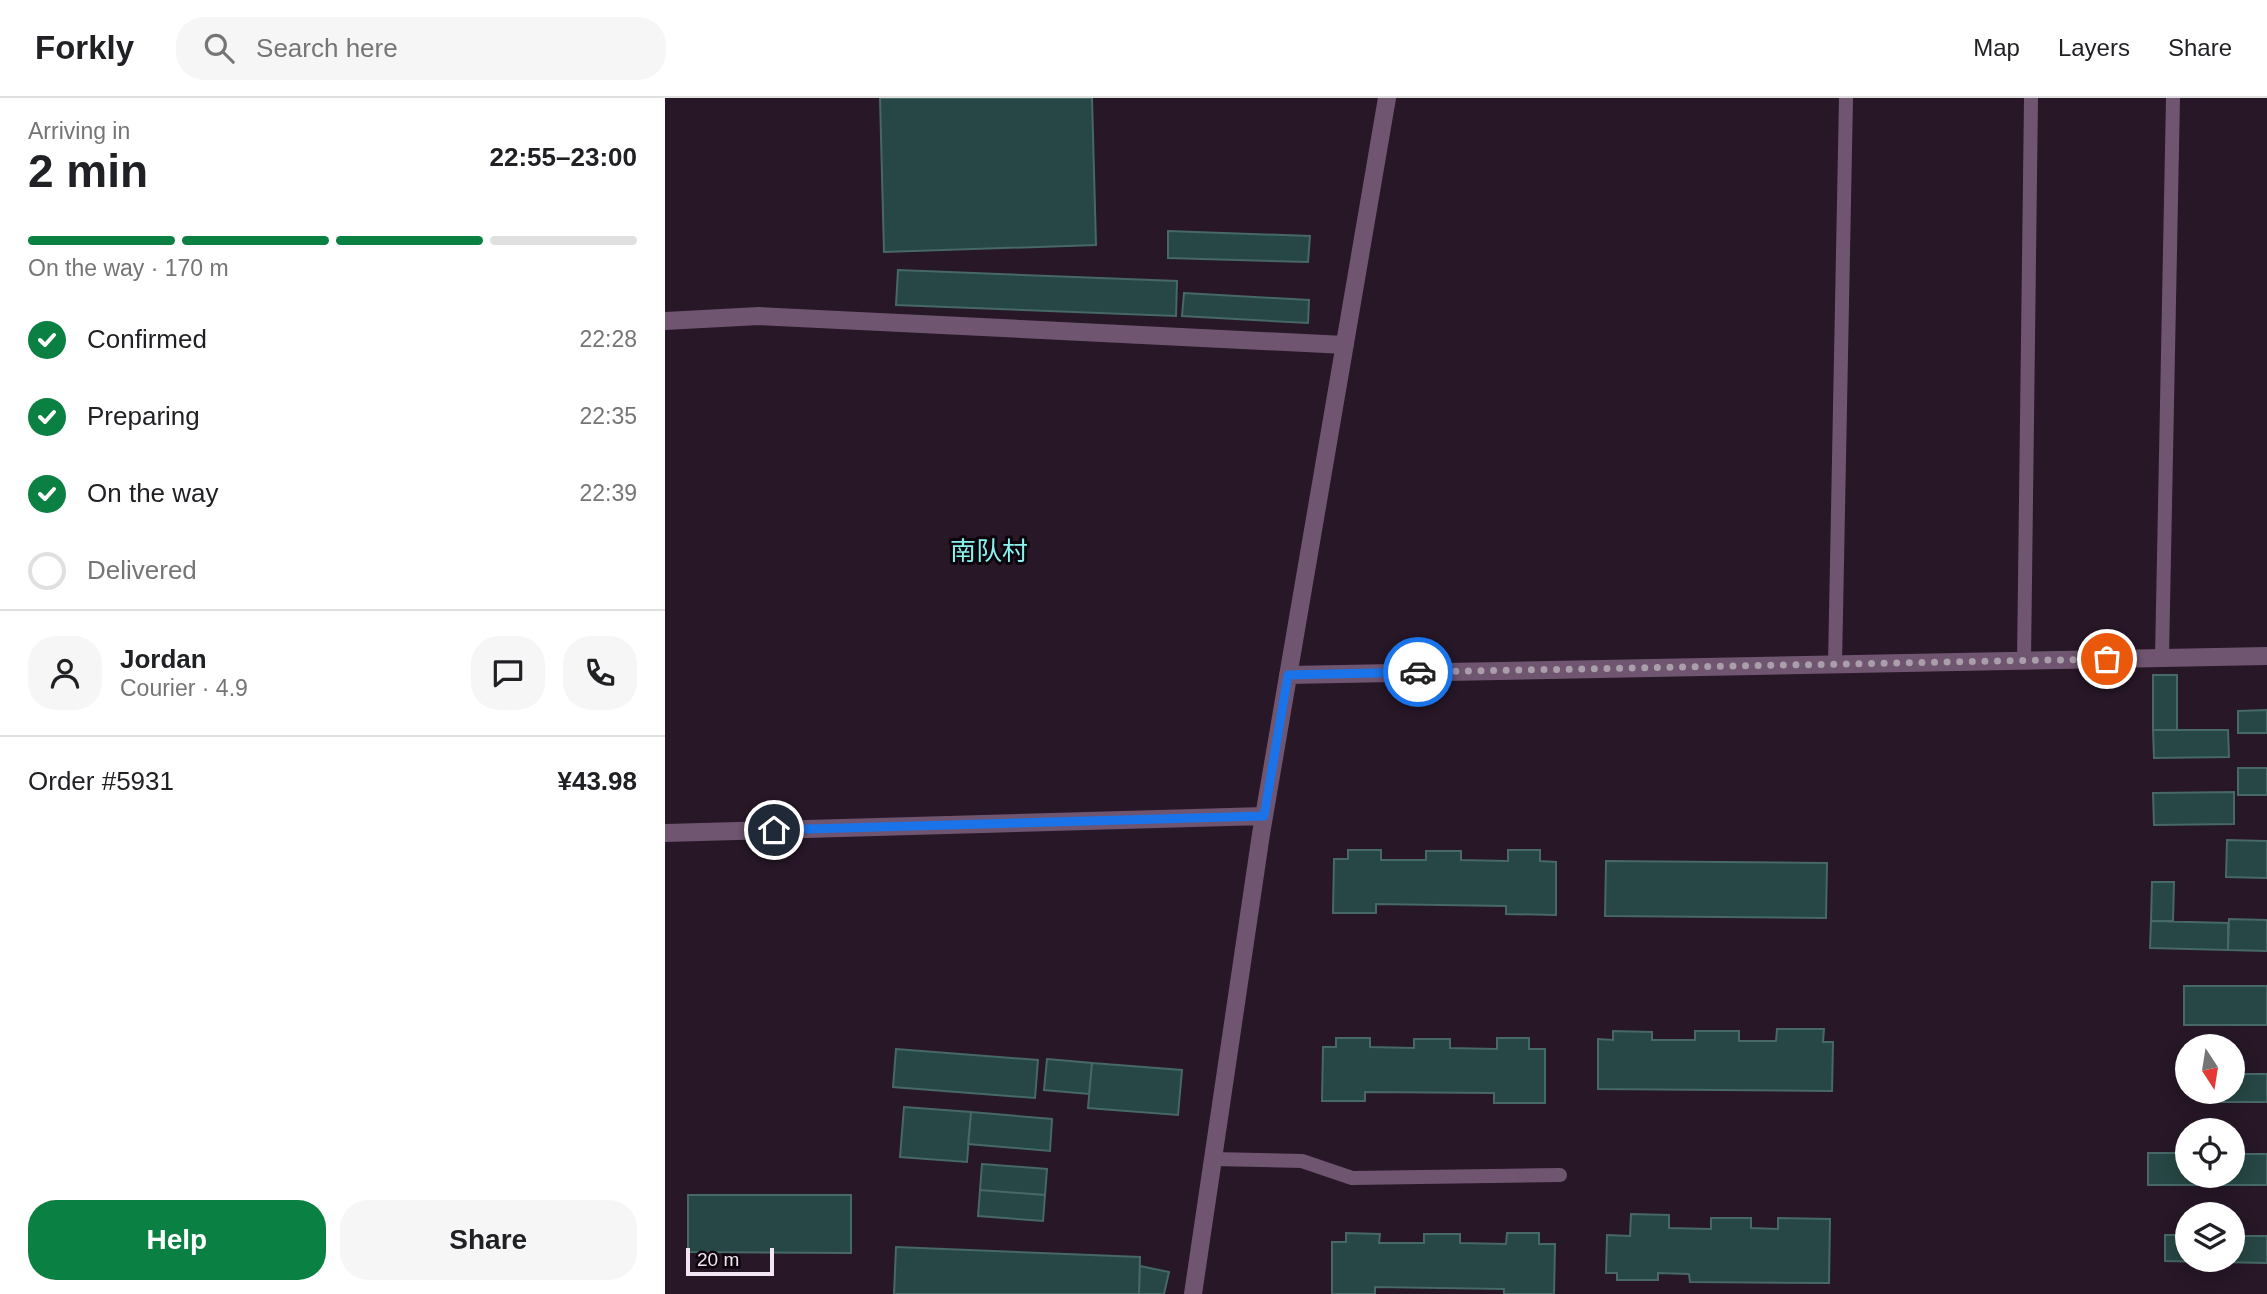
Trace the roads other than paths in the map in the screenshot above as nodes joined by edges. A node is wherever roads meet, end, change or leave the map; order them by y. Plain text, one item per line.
1 (1387, 98) edge
2 (1846, 98) edge
3 (2031, 98) edge
4 (2173, 98) edge
5 (665, 321) edge
6 (1345, 345) junction
7 (2267, 656) edge
8 (2162, 658) junction
9 (2024, 661) junction
10 (1835, 664) junction
11 (1288, 675) junction
12 (1264, 816) junction
13 (665, 834) edge
14 (1213, 1159) junction
15 (1560, 1175) dead end
16 (1193, 1294) edge

1 - 6 street
2 - 10 lane
3 - 9 lane
4 - 8 lane
5 - 6 street
6 - 11 street
7 - 8 street
8 - 9 street
9 - 10 street
10 - 11 street
11 - 12 street
12 - 13 street
12 - 14 street
14 - 15 lane
14 - 16 street

